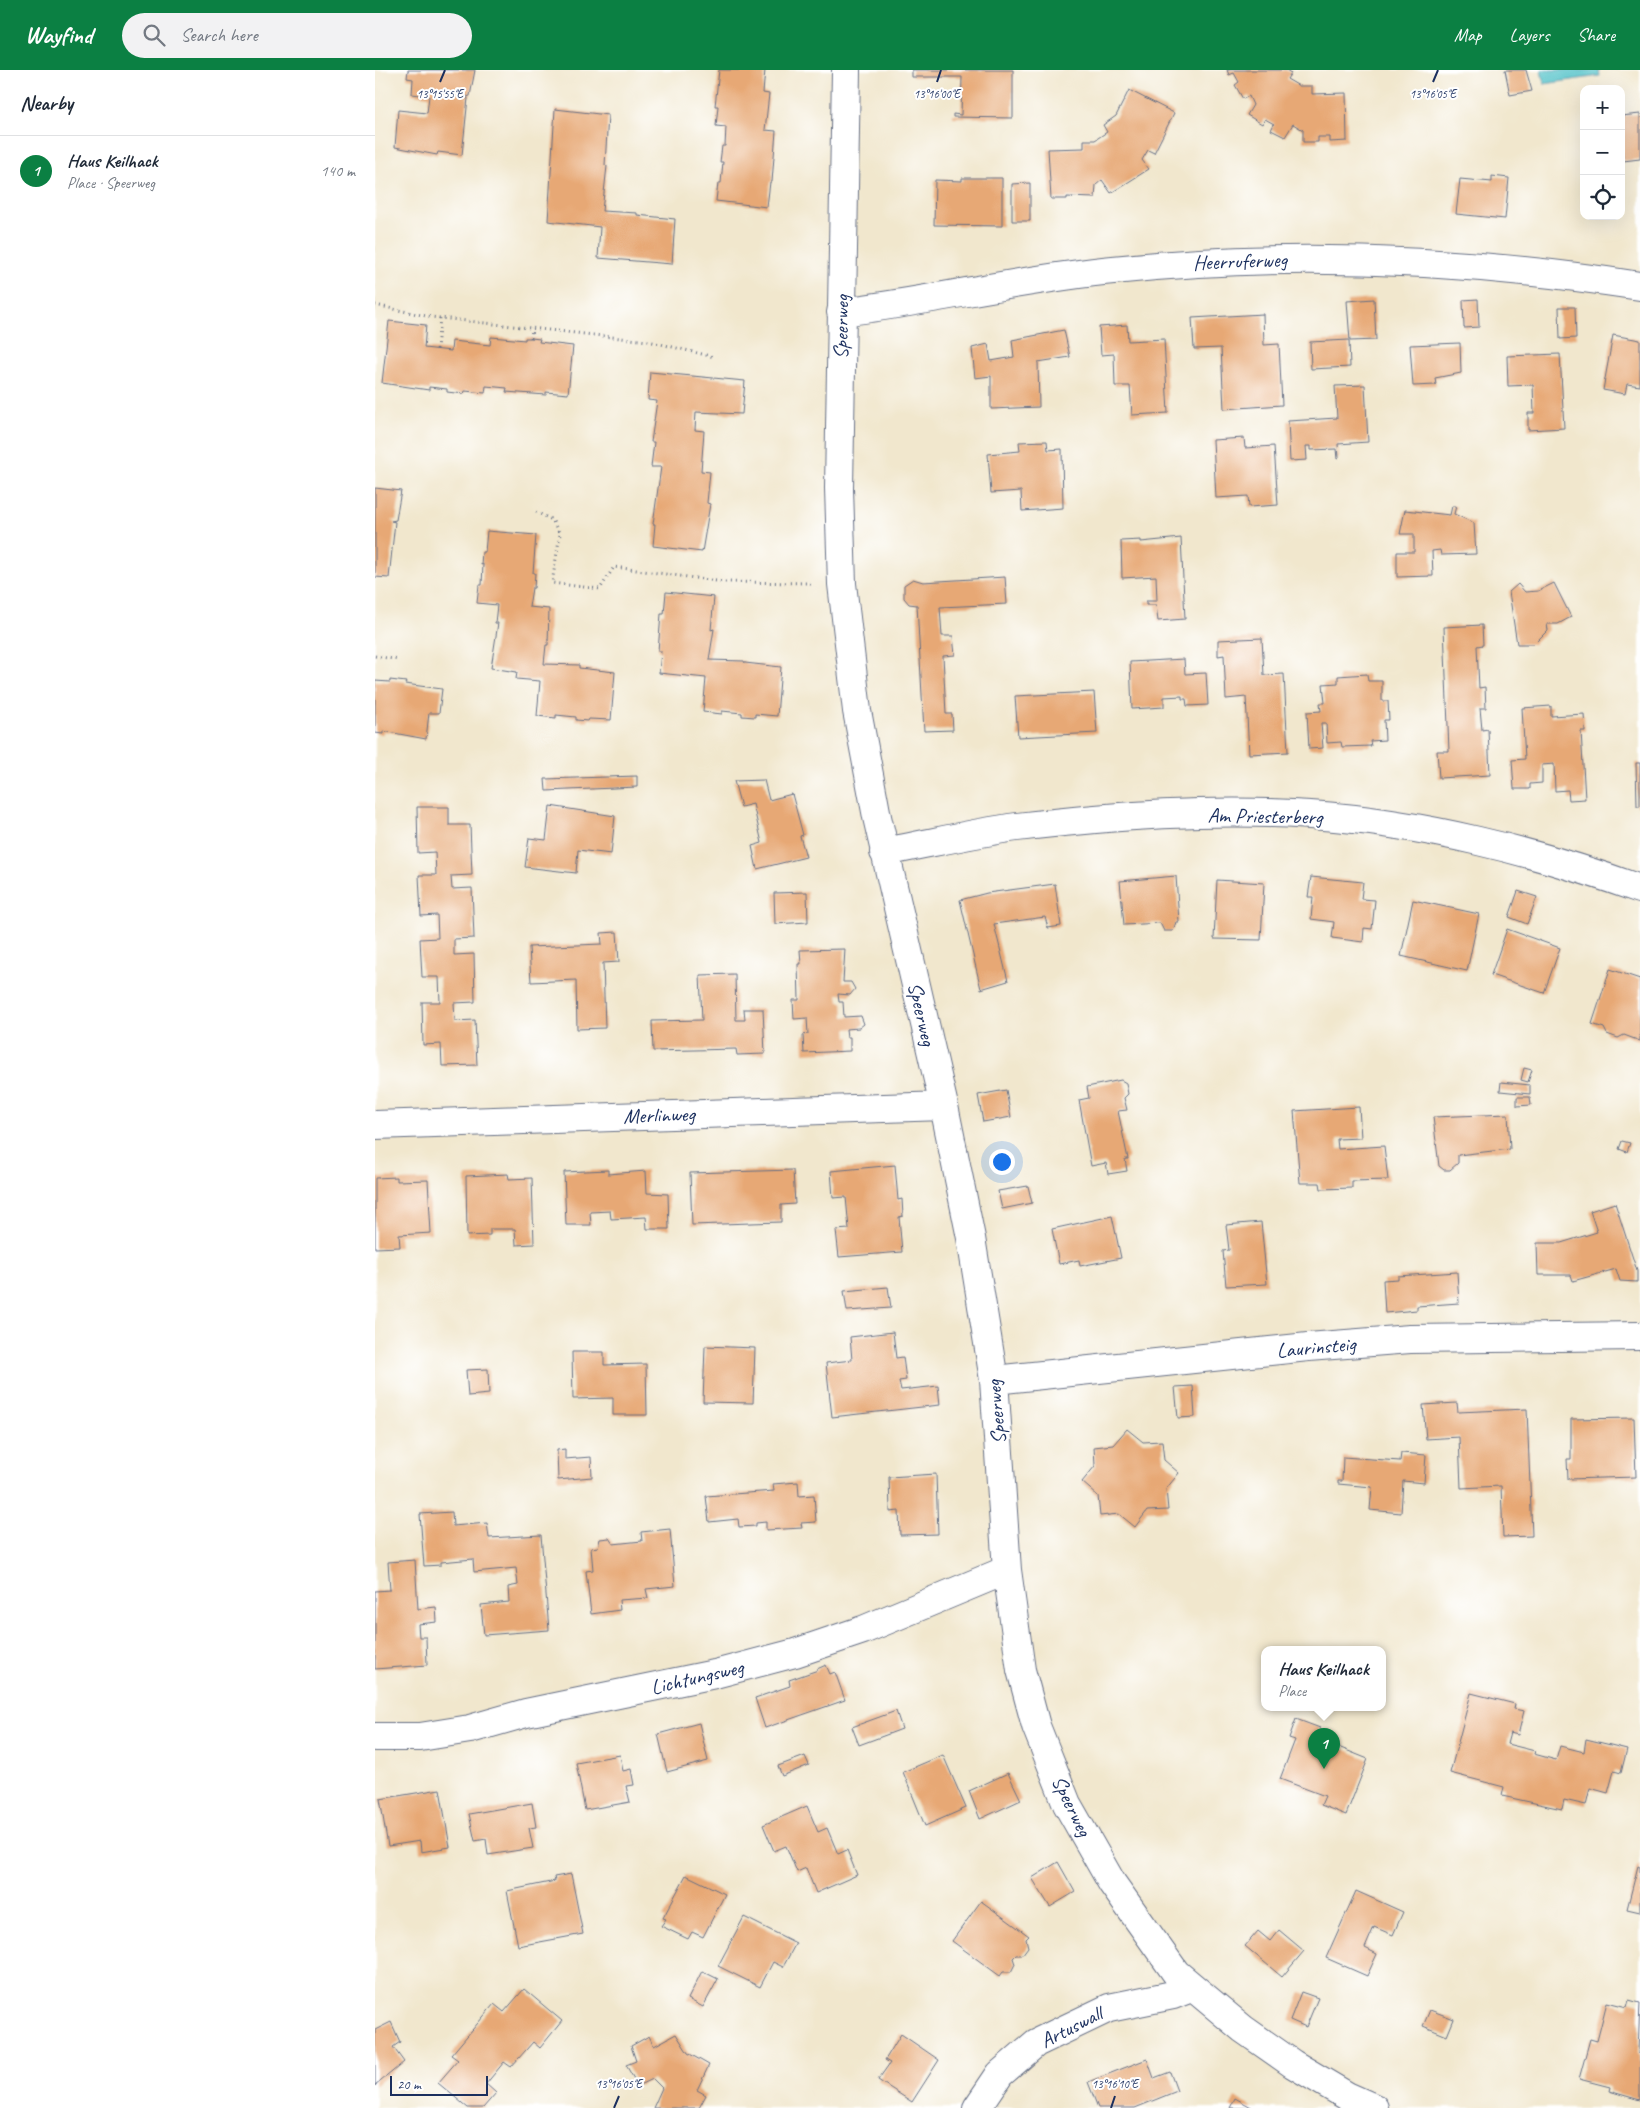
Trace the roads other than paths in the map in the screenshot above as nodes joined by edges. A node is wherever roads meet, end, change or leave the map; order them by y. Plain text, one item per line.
1 (846, 70) edge
2 (1640, 286) edge
3 (841, 312) junction
4 (884, 852) junction
5 (1640, 889) edge
6 (944, 1106) junction
7 (375, 1125) edge
8 (1640, 1336) edge
9 (994, 1380) junction
10 (1007, 1570) junction
11 (375, 1737) edge
12 (1191, 1988) junction
13 (977, 2108) edge
14 (1374, 2108) edge

1 - 3 street, Speerweg
2 - 3 street, Heerruferweg
3 - 4 street, Speerweg
4 - 5 street, Am Priesterberg
4 - 6 street, Speerweg
6 - 7 street, Merlinweg
6 - 9 street, Speerweg
8 - 9 street, Laurinsteig
9 - 10 street, Speerweg
10 - 11 street, Lichtungsweg
10 - 12 street, Speerweg
12 - 13 street, Artuswall
12 - 14 street, Speerweg

